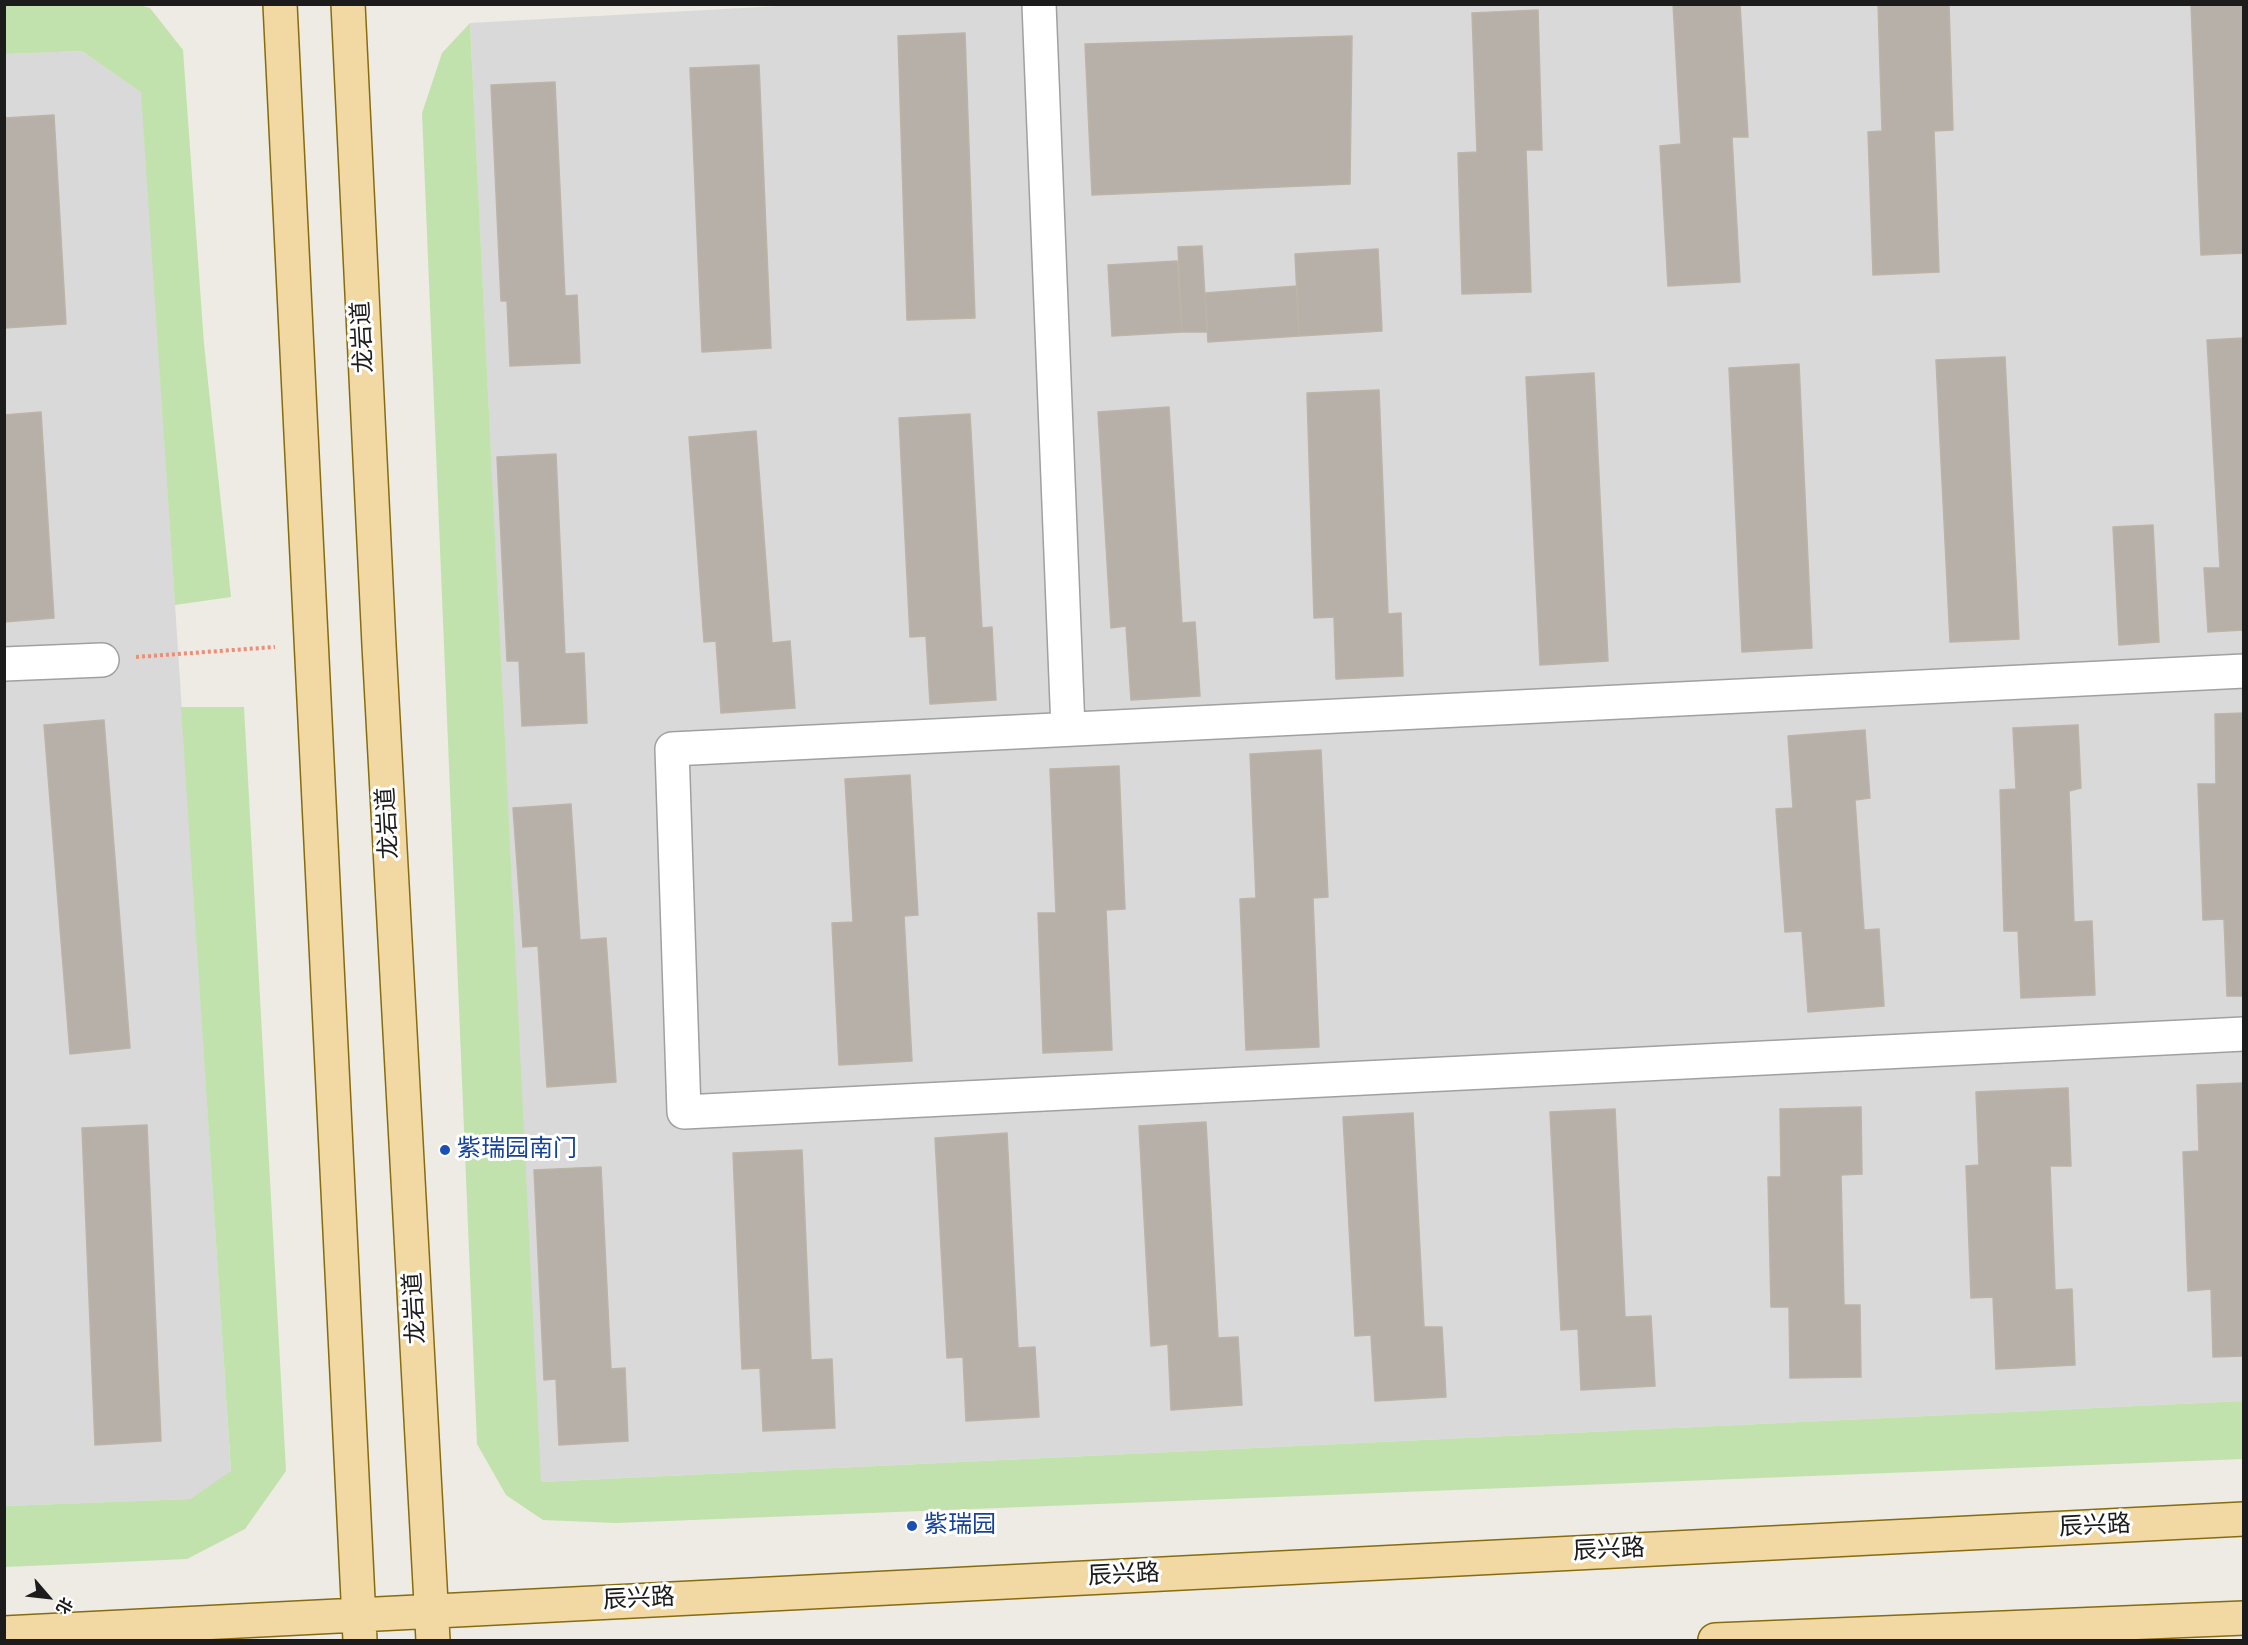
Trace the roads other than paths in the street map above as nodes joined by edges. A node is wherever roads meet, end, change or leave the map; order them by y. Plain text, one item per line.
1 (280, 4) edge
2 (297, 4) edge
3 (348, 4) edge
4 (1040, 4) edge
5 (283, 59) junction
6 (102, 660) road end
7 (4, 664) edge
8 (2244, 671) edge
9 (1068, 729) junction
10 (2244, 1034) edge
11 (2244, 1496) edge
12 (2244, 1519) edge
13 (2142, 1524) junction
14 (2244, 1618) edge
15 (433, 1625) edge
16 (359, 1627) edge
17 (4, 1633) edge
18 (1732, 1640) edge

1 - 5 main road
2 - 5 street
3 - 15 main road, 龙岩道
4 - 9 street
5 - 16 main road
6 - 7 street
8 - 9 street
9 - 10 street
11 - 13 main road
12 - 13 main road, 辰兴路
13 - 15 main road, 辰兴路
14 - 18 main road
15 - 16 main road, 辰兴路
16 - 17 main road, 辰兴路

